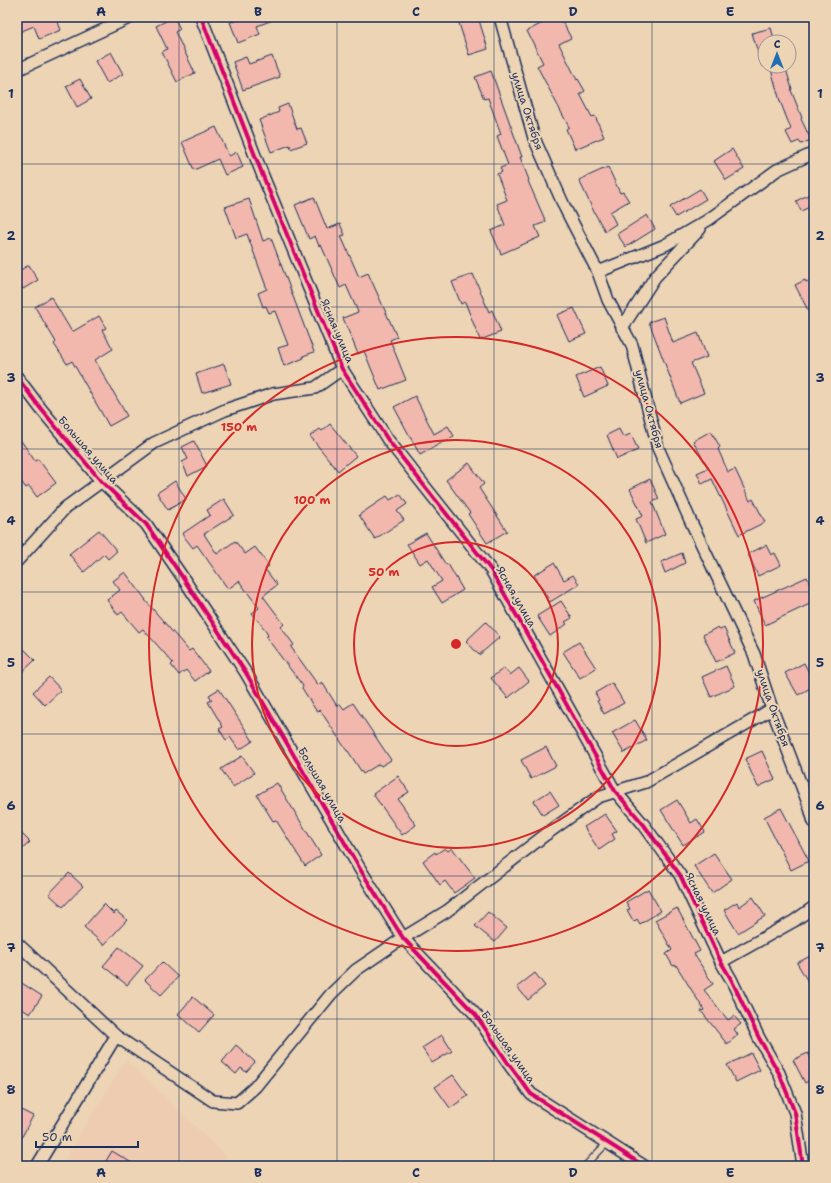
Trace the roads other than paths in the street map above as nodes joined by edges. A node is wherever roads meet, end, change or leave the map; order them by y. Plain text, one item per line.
1 (131, 17) edge
2 (201, 17) edge
3 (500, 17) edge
4 (17, 70) edge
5 (814, 153) edge
6 (708, 220) junction
7 (598, 272) junction
8 (622, 328) junction
9 (342, 369) junction
10 (17, 378) edge
11 (101, 482) junction
12 (17, 560) edge
13 (772, 709) junction
14 (616, 790) junction
15 (814, 822) edge
16 (814, 907) edge
17 (403, 938) junction
18 (17, 943) edge
19 (721, 962) junction
20 (116, 1036) junction
21 (608, 1142) junction
22 (37, 1166) edge
23 (586, 1166) edge
24 (644, 1166) edge
25 (803, 1166) edge

1 - 4 street
2 - 9 street, Ясная улица
3 - 7 street, улица Октября
5 - 6 street
6 - 7 street
6 - 8 street
7 - 8 street, улица Октября
8 - 13 street, улица Октября
9 - 11 street
9 - 14 street, Ясная улица
10 - 11 street, Большая улица
11 - 12 street
11 - 17 street, Большая улица
13 - 14 street
13 - 15 street, улица Октября
14 - 17 street
14 - 19 street, Ясная улица
16 - 19 street
17 - 20 street
17 - 21 street, Большая улица
18 - 20 street
19 - 25 street, Ясная улица
20 - 22 street
21 - 23 lane
21 - 24 street, Большая улица

